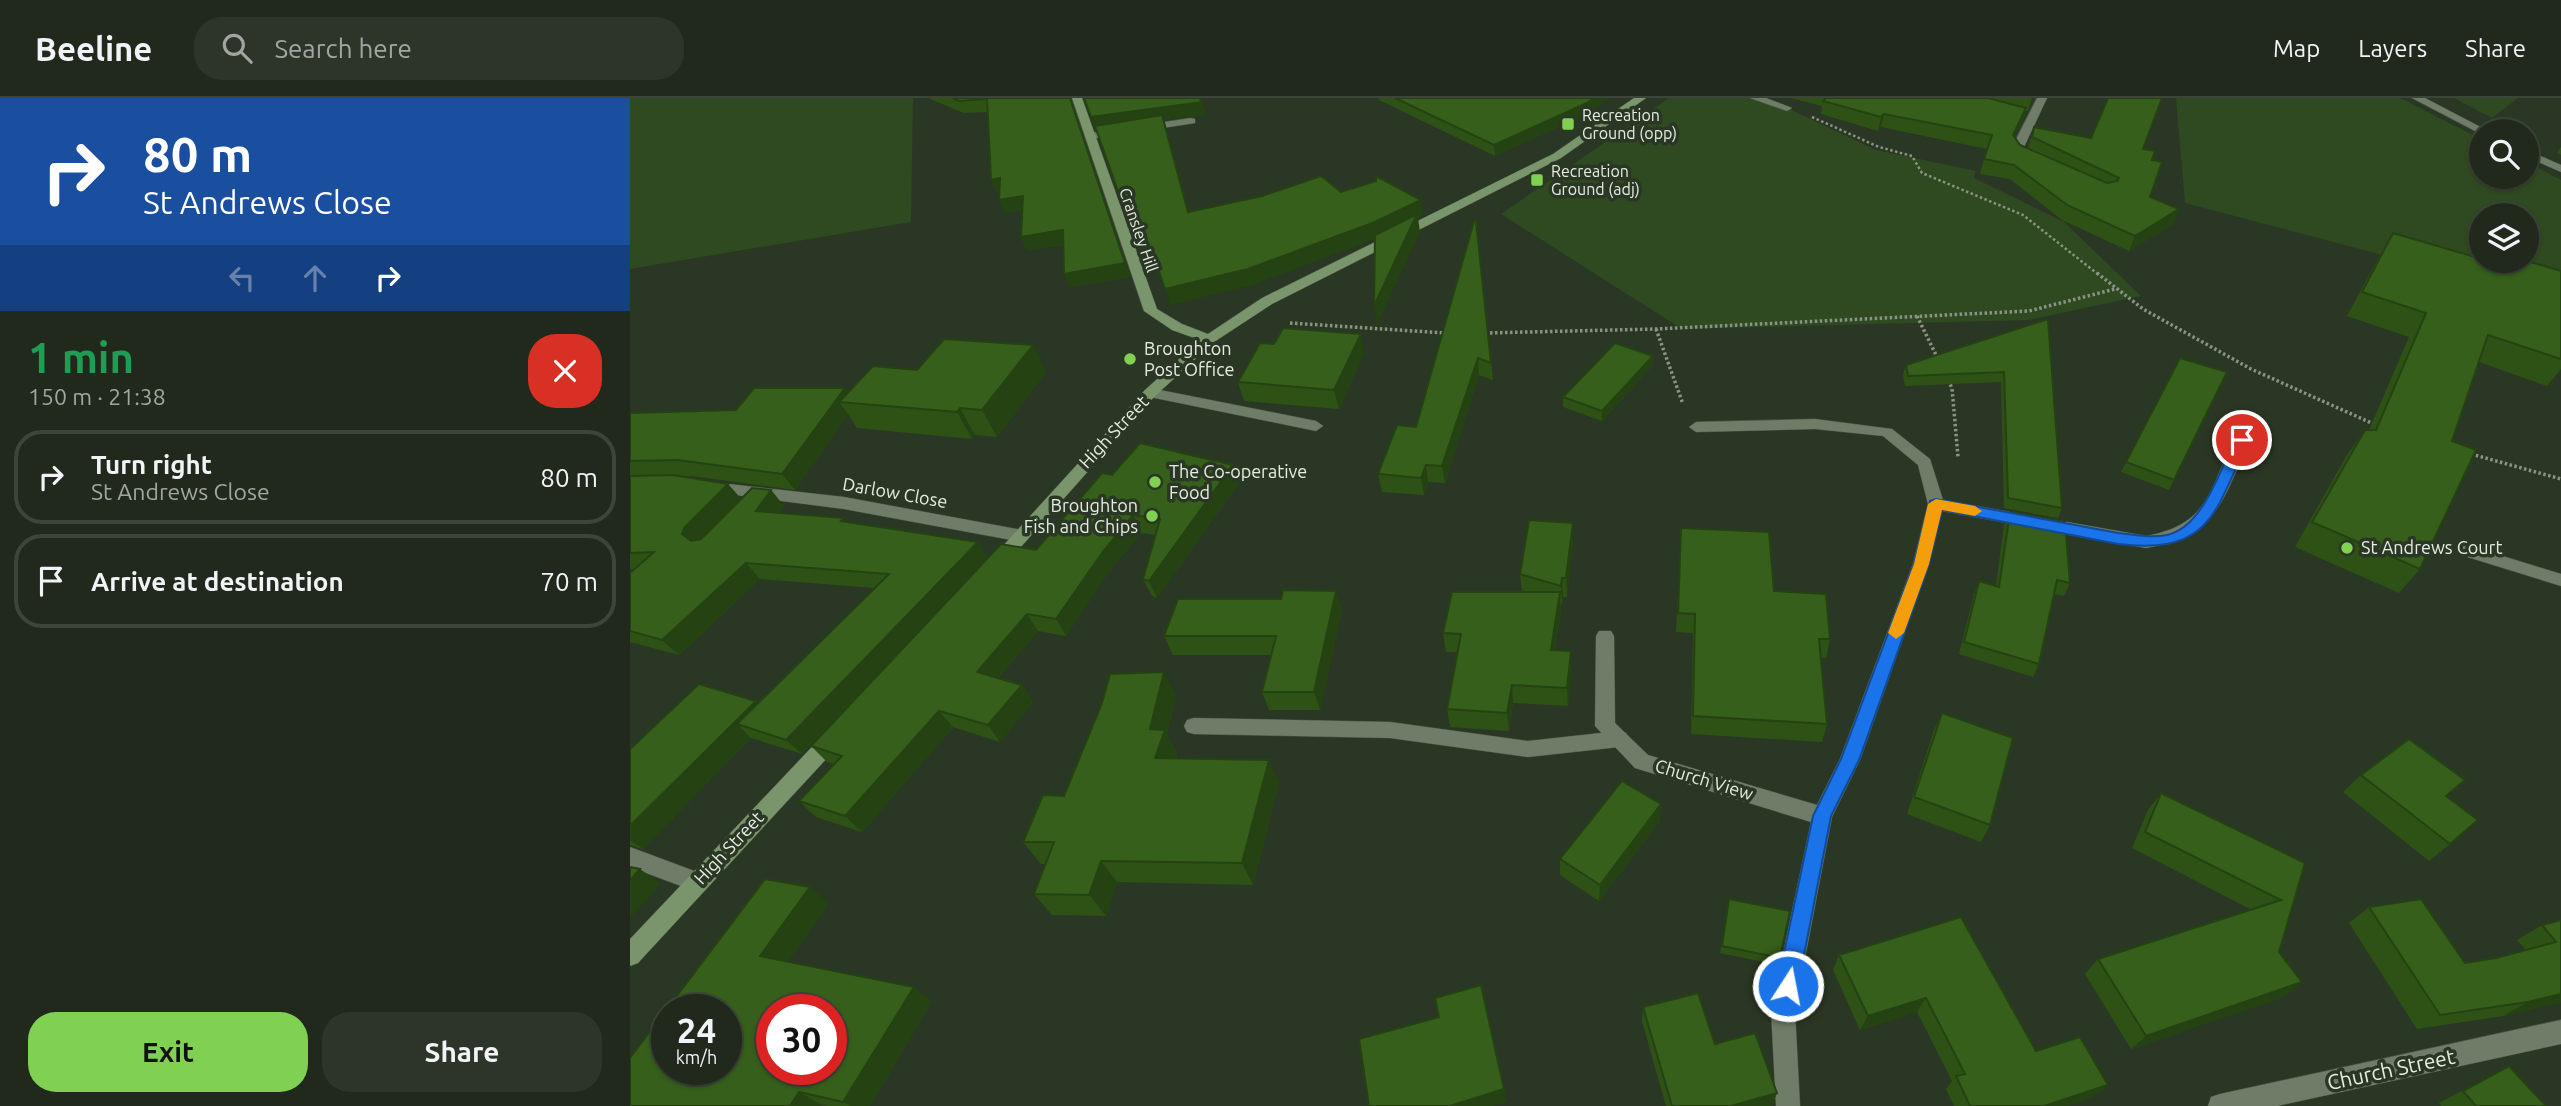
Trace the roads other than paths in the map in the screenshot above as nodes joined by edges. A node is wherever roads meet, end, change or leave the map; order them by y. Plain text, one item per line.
1 (1077, 98) edge
2 (1641, 98) edge
3 (1755, 98) edge
4 (2042, 98) edge
5 (2417, 98) edge
6 (1787, 108) road end
7 (2019, 115) edge
8 (2032, 118) junction
9 (1191, 121) edge
10 (2469, 124) edge
11 (1091, 136) junction
12 (2020, 152) edge
13 (2539, 159) edge
14 (2561, 169) edge
15 (1209, 339) junction
16 (1150, 393) junction
17 (1316, 426) dead end
18 (1696, 427) road end
19 (2242, 440) dead end
20 (691, 484) edge
21 (1936, 504) junction
22 (1022, 536) junction
23 (2467, 551) dead end
24 (984, 577) edge
25 (2561, 580) edge
26 (1605, 636) dead end
27 (850, 719) edge
28 (1194, 726) dead end
29 (1619, 739) junction
30 (1822, 816) junction
31 (630, 858) edge
32 (696, 882) junction
33 (630, 956) edge
34 (2561, 1032) edge
35 (1788, 1106) edge
36 (2220, 1106) edge

1 - 11 street, Cransley Hill
2 - 15 street, High Street
3 - 6 street
4 - 8 street
5 - 10 street
7 - 8 street
8 - 12 street
9 - 11 street
11 - 15 street, Cransley Hill
13 - 14 street
15 - 16 street, High Street
16 - 17 street
16 - 22 street, High Street
18 - 21 street
19 - 21 street
20 - 22 street, Darlow Close
21 - 30 street
22 - 24 street, High Street
23 - 25 street
26 - 29 street, Church View
27 - 32 street, High Street
28 - 29 street
29 - 30 street, Church View
30 - 35 street
31 - 32 street
32 - 33 street, High Street
34 - 36 street, Church Street

